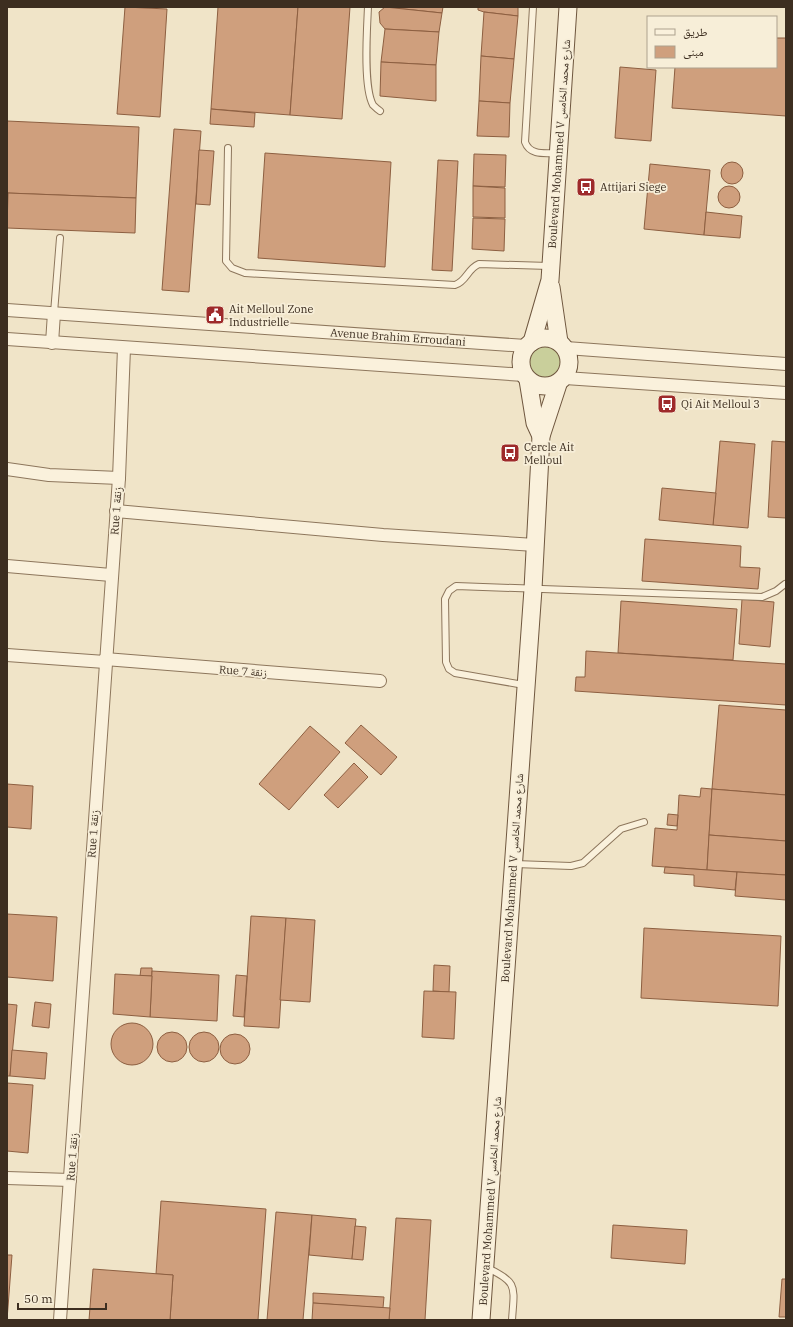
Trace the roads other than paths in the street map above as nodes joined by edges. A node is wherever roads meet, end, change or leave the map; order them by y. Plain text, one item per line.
1 (368, 7) edge
2 (533, 7) edge
3 (568, 7) edge
4 (380, 112) dead end
5 (228, 148) dead end
6 (559, 153) junction
7 (60, 238) dead end
8 (550, 273) junction
9 (7, 310) edge
10 (54, 314) junction
11 (7, 339) edge
12 (52, 342) junction
13 (529, 344) junction
14 (562, 345) junction
15 (124, 348) junction
16 (786, 364) edge
17 (526, 378) junction
18 (561, 381) junction
19 (786, 394) edge
20 (541, 436) junction
21 (7, 469) edge
22 (119, 478) junction
23 (116, 511) junction
24 (535, 546) junction
25 (7, 566) edge
26 (111, 575) junction
27 (785, 584) edge
28 (533, 589) junction
29 (7, 655) edge
30 (105, 661) junction
31 (380, 680) dead end
32 (526, 685) junction
33 (644, 822) dead end
34 (513, 864) junction
35 (7, 1178) edge
36 (70, 1180) junction
37 (485, 1267) junction
38 (60, 1320) edge
39 (481, 1320) edge
40 (512, 1320) edge

1 - 4 lane
2 - 6 lane
3 - 6 main road, Boulevard Mohammed V شارع محمد الخامس
5 - 8 lane
6 - 8 main road, Boulevard Mohammed V شارع محمد الخامس
7 - 10 lane
8 - 13 main road, Boulevard Mohammed V شارع محمد الخامس
8 - 14 main road, Boulevard Mohammed V شارع محمد الخامس
9 - 10 street, Avenue Brahim Erroudani
10 - 12 street
10 - 13 street, Avenue Brahim Erroudani
11 - 12 street
12 - 15 street
13 - 14 main road
13 - 17 main road
14 - 16 street
14 - 18 main road
15 - 17 street
15 - 22 street, Rue 1 زنقة
17 - 18 main road
17 - 20 main road, Boulevard Mohammed V شارع محمد الخامس
18 - 19 street
18 - 20 main road, Boulevard Mohammed V شارع محمد الخامس
20 - 24 main road, Boulevard Mohammed V شارع محمد الخامس
21 - 22 street
22 - 23 street, Rue 1 زنقة
23 - 24 street
23 - 26 street, Rue 1 زنقة
24 - 28 main road, Boulevard Mohammed V شارع محمد الخامس
25 - 26 street
26 - 30 street, Rue 1 زنقة
27 - 28 lane
28 - 32 main road, Boulevard Mohammed V شارع محمد الخامس
28 - 32 lane
29 - 30 street, Rue 7 زنقة
30 - 31 street, Rue 7 زنقة
30 - 36 street, Rue 1 زنقة
32 - 34 main road, Boulevard Mohammed V شارع محمد الخامس
33 - 34 lane
34 - 37 main road, Boulevard Mohammed V شارع محمد الخامس
35 - 36 street
36 - 38 street, Rue 1 زنقة
37 - 39 main road, Boulevard Mohammed V شارع محمد الخامس
37 - 40 lane

